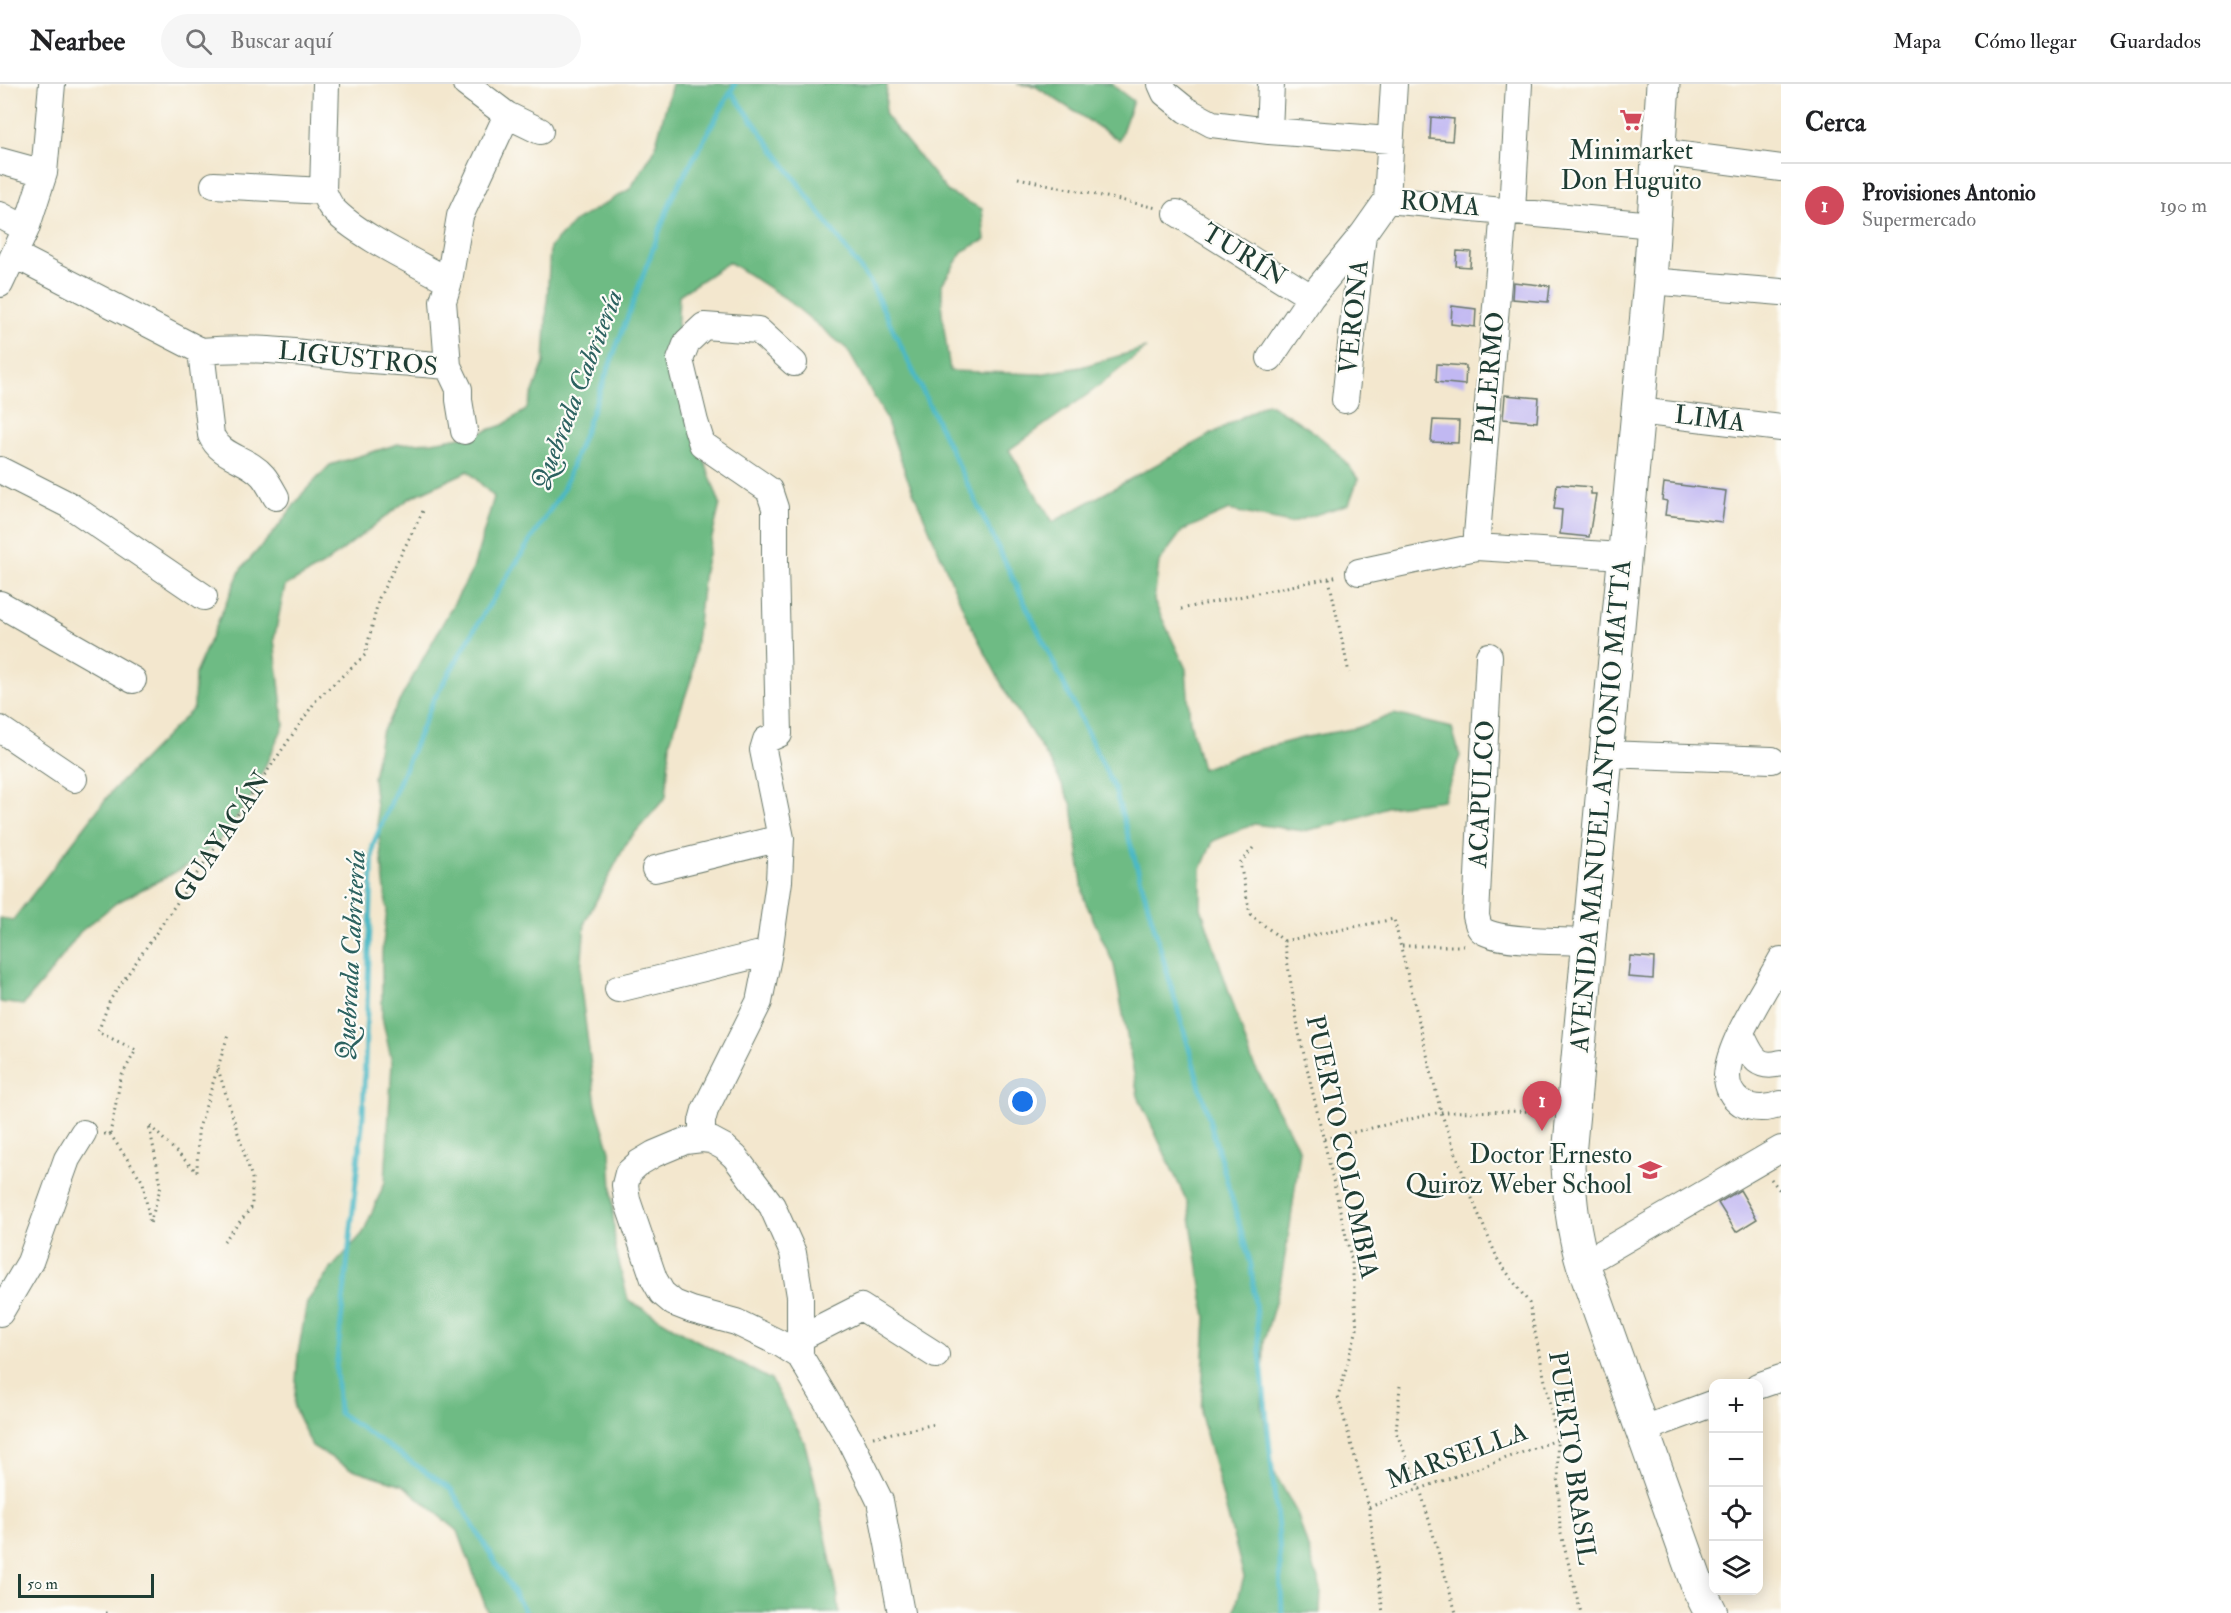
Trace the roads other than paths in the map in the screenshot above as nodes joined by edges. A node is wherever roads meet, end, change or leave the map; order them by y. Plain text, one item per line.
1 (52, 84) edge
2 (326, 84) edge
3 (466, 84) edge
4 (1161, 84) edge
5 (1271, 84) edge
6 (1394, 84) edge
7 (1519, 84) edge
8 (1663, 84) edge
9 (507, 115) junction
10 (540, 130) dead end
11 (1269, 131) junction
12 (1390, 140) junction
13 (1659, 152) junction
14 (0, 161) edge
15 (1781, 168) edge
16 (44, 173) junction
17 (214, 185) dead end
18 (323, 191) junction
19 (1387, 200) junction
20 (1508, 210) junction
21 (1177, 213) road end
22 (0, 215) edge
23 (1653, 225) junction
24 (26, 229) junction
25 (1363, 234) junction
26 (15, 255) junction
27 (449, 281) junction
28 (1650, 281) junction
29 (0, 284) edge
30 (1781, 292) edge
31 (1311, 297) junction
32 (201, 351) junction
33 (1270, 358) dead end
34 (794, 363) dead end
35 (448, 366) junction
36 (1346, 400) dead end
37 (1638, 411) junction
38 (1781, 428) edge
39 (464, 431) dead end
40 (0, 470) edge
41 (276, 497) dead end
42 (1476, 547) junction
43 (1623, 556) junction
44 (1359, 572) road end
45 (204, 597) dead end
46 (0, 604) edge
47 (1489, 656) dead end
48 (133, 680) dead end
49 (0, 729) edge
50 (1605, 754) junction
51 (1772, 760) dead end
52 (74, 779) dead end
53 (781, 838) junction
54 (654, 869) dead end
55 (1588, 942) junction
56 (769, 952) junction
57 (1781, 960) edge
58 (618, 989) dead end
59 (1741, 1034) junction
60 (1781, 1063) edge
61 (1781, 1104) edge
62 (83, 1133) road end
63 (702, 1139) junction
64 (1781, 1149) edge
65 (1583, 1264) junction
66 (0, 1313) edge
67 (800, 1347) junction
68 (936, 1355) dead end
69 (1781, 1378) edge
70 (1763, 1384) edge
71 (1709, 1404) edge
72 (1641, 1430) junction
73 (901, 1613) edge
74 (1711, 1613) edge

1 - 16 street
2 - 18 street
3 - 9 street
4 - 11 street
5 - 11 street
6 - 12 street
7 - 20 street, PALERMO
8 - 13 main road, AVENIDA MANUEL ANTONIO MATTA
9 - 10 street
9 - 27 street
11 - 12 street
12 - 19 street
13 - 15 street
13 - 23 main road, AVENIDA MANUEL ANTONIO MATTA
14 - 16 street
16 - 24 street
17 - 18 street
18 - 27 street
19 - 20 street, ROMA
19 - 25 street, ROMA
20 - 23 street, ROMA
20 - 42 street, PALERMO
21 - 31 street, TURÍN
22 - 24 street
23 - 28 main road, AVENIDA MANUEL ANTONIO MATTA
24 - 26 street
25 - 31 street, ROMA
25 - 36 street, VERONA
26 - 29 street
26 - 32 street
27 - 35 street
28 - 30 street
28 - 37 main road, AVENIDA MANUEL ANTONIO MATTA
31 - 33 street, ROMA
32 - 35 street, LIGUSTROS
32 - 41 street
34 - 53 street
35 - 39 street, LIGUSTROS
37 - 38 street, LIMA
37 - 43 main road, AVENIDA MANUEL ANTONIO MATTA
40 - 45 street
42 - 43 street
42 - 44 street
43 - 50 main road, AVENIDA MANUEL ANTONIO MATTA
46 - 48 street
47 - 55 street, ACAPULCO
49 - 52 street
50 - 51 street
50 - 55 main road, AVENIDA MANUEL ANTONIO MATTA
53 - 54 street
53 - 56 street
55 - 65 main road, AVENIDA MANUEL ANTONIO MATTA
56 - 58 street
56 - 63 street
57 - 59 street
59 - 60 street
59 - 61 street
62 - 66 street
63 - 67 street
63 - 67 street
64 - 65 street
65 - 72 main road, AVENIDA MANUEL ANTONIO MATTA
67 - 68 street
67 - 73 street
69 - 70 street
71 - 72 street
72 - 74 main road, AVENIDA MANUEL ANTONIO MATTA

